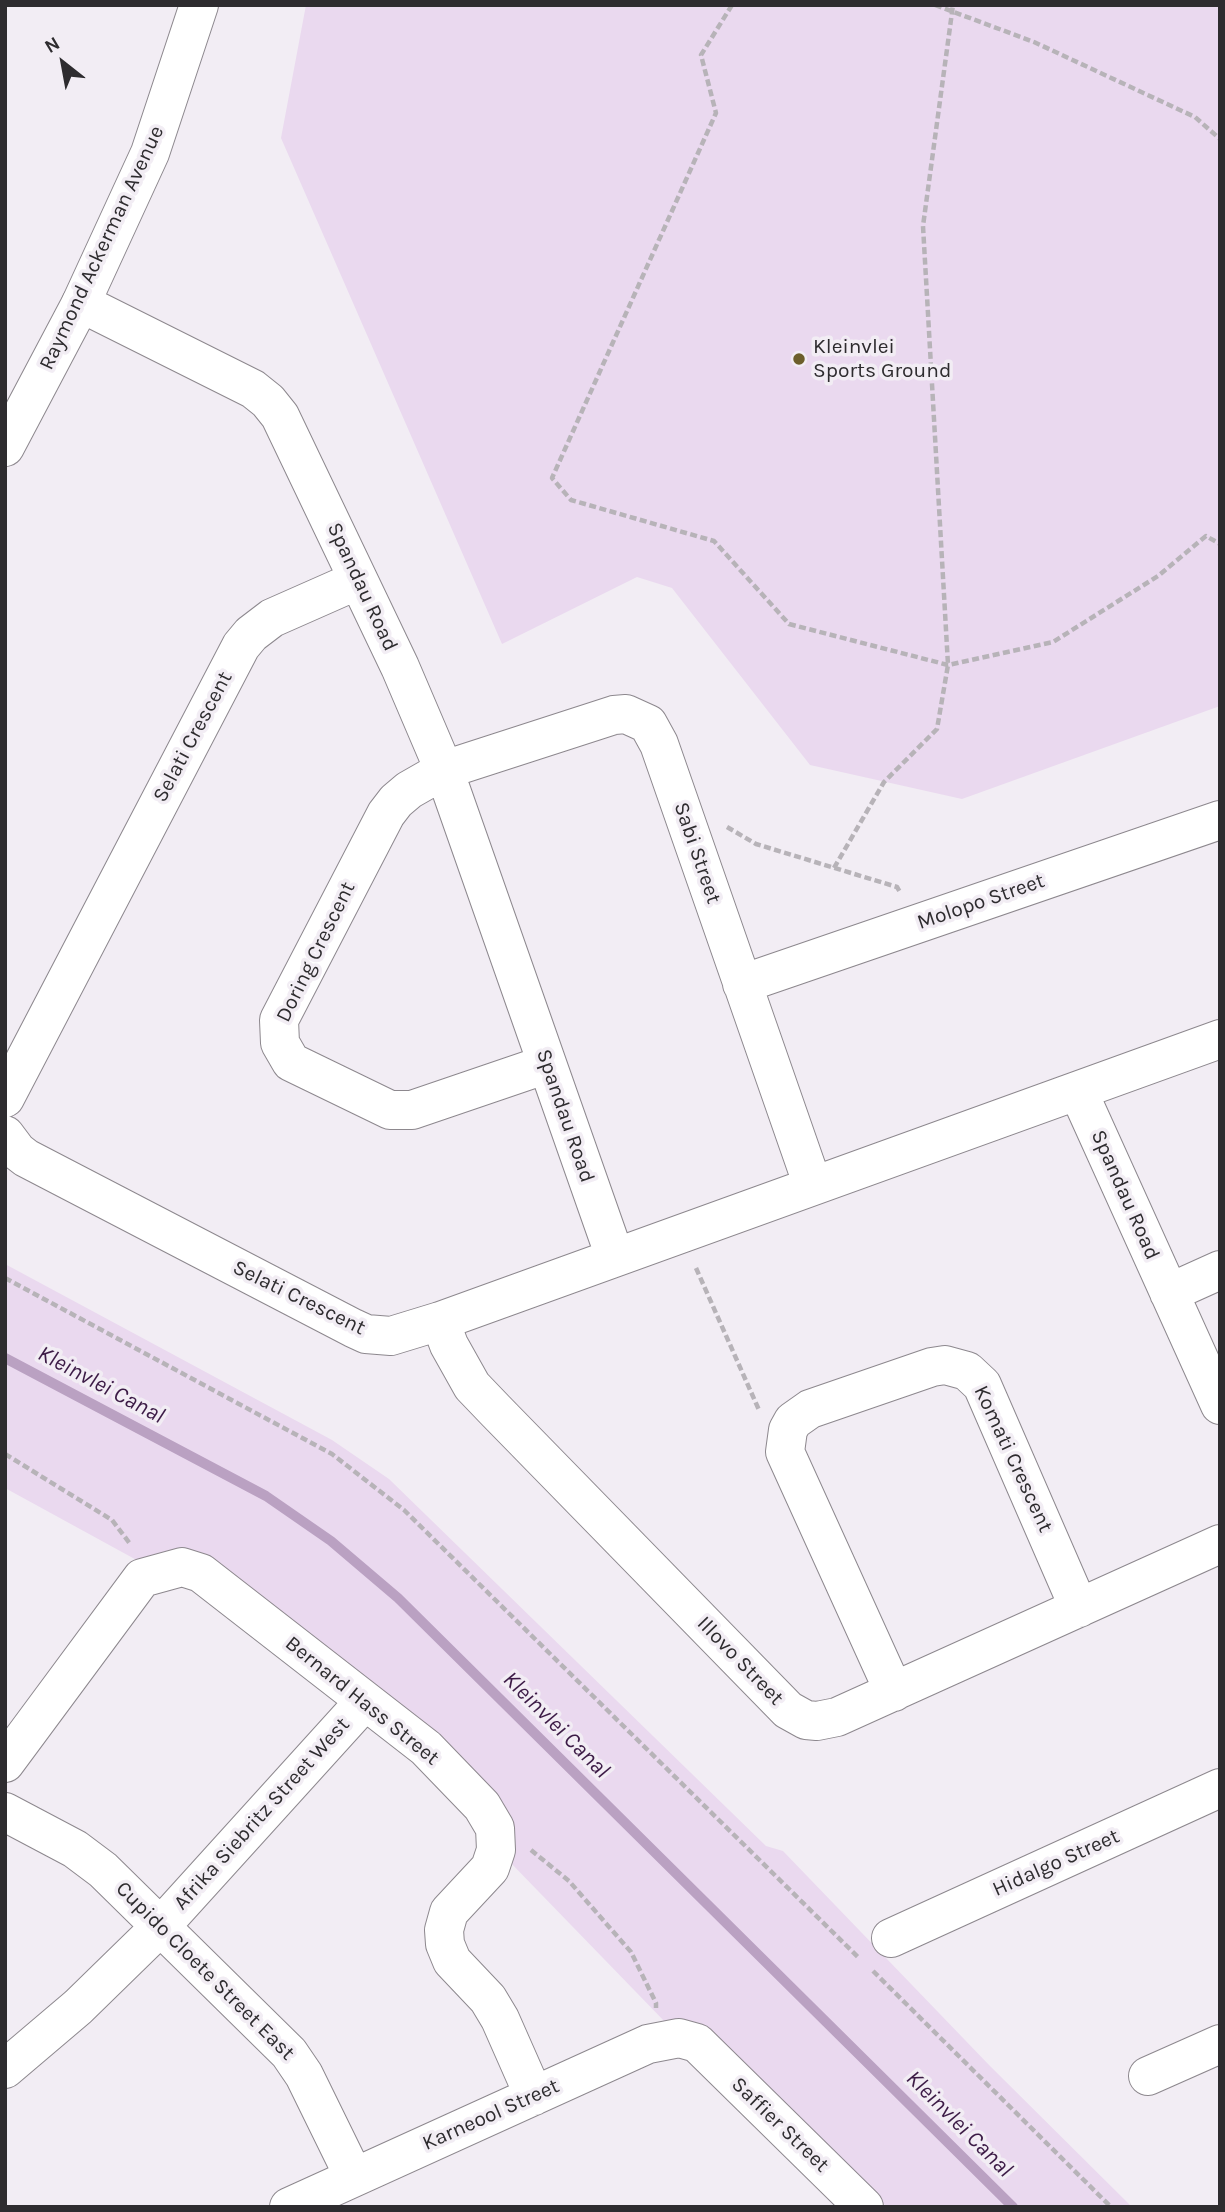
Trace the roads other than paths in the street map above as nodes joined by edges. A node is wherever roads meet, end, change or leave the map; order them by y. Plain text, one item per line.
1 (199, 5) edge
2 (81, 303) junction
3 (5, 447) edge
4 (358, 580) junction
5 (444, 770) junction
6 (1220, 820) edge
7 (742, 984) junction
8 (1220, 1039) edge
9 (547, 1064) junction
10 (1077, 1091) junction
11 (5, 1098) edge
12 (5, 1135) edge
13 (813, 1186) junction
14 (615, 1257) junction
15 (1220, 1270) edge
16 (1169, 1293) junction
17 (440, 1321) junction
18 (1220, 1405) edge
19 (1220, 1544) edge
20 (1080, 1608) junction
21 (894, 1692) junction
22 (364, 1702) junction
23 (5, 1763) edge
24 (1220, 1788) edge
25 (5, 1812) edge
26 (161, 1926) junction
27 (891, 1938) dead end
28 (697, 2043) joint
29 (1220, 2044) edge
30 (5, 2068) edge
31 (1148, 2077) dead end
32 (534, 2096) junction
33 (354, 2177) junction
34 (289, 2207) edge
35 (864, 2207) edge

1 - 2 street, Raymond Ackerman Avenue
2 - 3 street, Raymond Ackerman Avenue
2 - 4 street, Spandau Road
4 - 5 street, Spandau Road
4 - 11 street, Selati Crescent
5 - 7 street, Sabi Street
5 - 9 street, Spandau Road
5 - 9 street, Doring Crescent
6 - 7 street, Molopo Street
7 - 13 street, Sabi Street
8 - 10 street
9 - 14 street, Spandau Road
10 - 13 street
10 - 16 street, Spandau Road
12 - 17 street, Selati Crescent
13 - 14 street
14 - 17 street, Selati Crescent
15 - 16 street
16 - 18 street, Spandau Road
17 - 21 street, Illovo Street
19 - 20 street, Illovo Street
20 - 21 street, Illovo Street
20 - 21 street, Komati Crescent
22 - 23 street, Bernard Hass Street
22 - 26 street, Afrika Siebritz Street West
22 - 32 street, Bernard Hass Street
24 - 27 street, Hidalgo Street
25 - 26 street, Cupido Cloete Street East
26 - 30 street, Afrika Siebritz Street West
26 - 33 street, Cupido Cloete Street East
28 - 32 street, Karneool Street
28 - 35 street, Saffier Street
29 - 31 street
32 - 33 street, Karneool Street
33 - 34 street, Karneool Street

